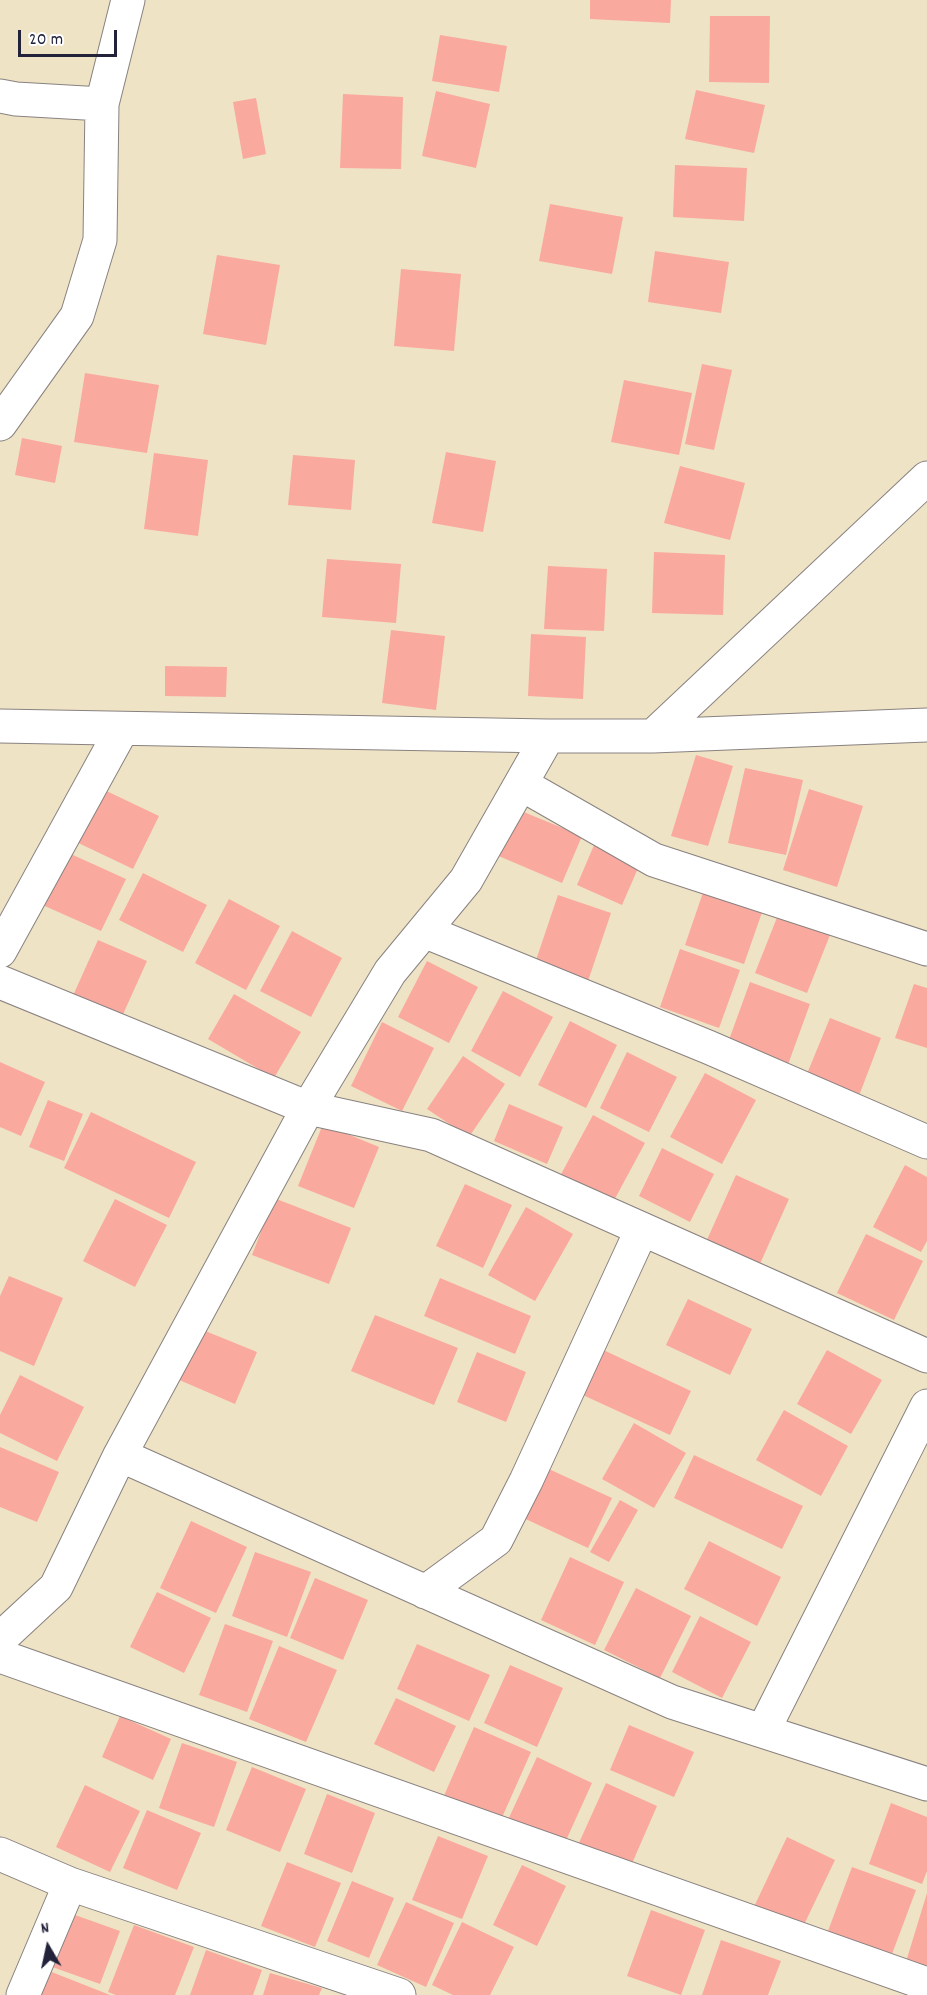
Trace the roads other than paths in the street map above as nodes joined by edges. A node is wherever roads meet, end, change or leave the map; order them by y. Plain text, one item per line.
1 (128, 0) edge
2 (0, 96) edge
3 (102, 104) junction
4 (0, 424) edge
5 (927, 478) edge
6 (927, 725) edge
7 (0, 726) edge
8 (122, 729) junction
9 (548, 736) junction
10 (653, 736) junction
11 (521, 784) junction
12 (424, 931) junction
13 (927, 949) edge
14 (0, 951) edge
15 (0, 982) edge
16 (308, 1108) junction
17 (927, 1142) edge
18 (642, 1229) junction
19 (927, 1356) edge
20 (927, 1406) edge
21 (120, 1455) junction
22 (425, 1592) junction
23 (0, 1639) edge
24 (0, 1656) edge
25 (764, 1731) junction
26 (927, 1784) edge
27 (0, 1854) edge
28 (70, 1884) junction
29 (927, 1984) edge
30 (23, 1995) edge
31 (399, 1995) edge

1 - 3 street
2 - 3 street
3 - 4 street
5 - 10 street
6 - 10 street
7 - 8 street
8 - 9 street
8 - 14 street
9 - 10 street
9 - 11 street
11 - 12 street
11 - 13 street
12 - 16 street
12 - 17 street
15 - 16 street
16 - 18 street
16 - 21 street
18 - 19 street
18 - 22 street
20 - 25 street
21 - 22 street
21 - 23 street
22 - 25 street
24 - 29 street
25 - 26 street
27 - 28 street
28 - 30 street
28 - 31 street

